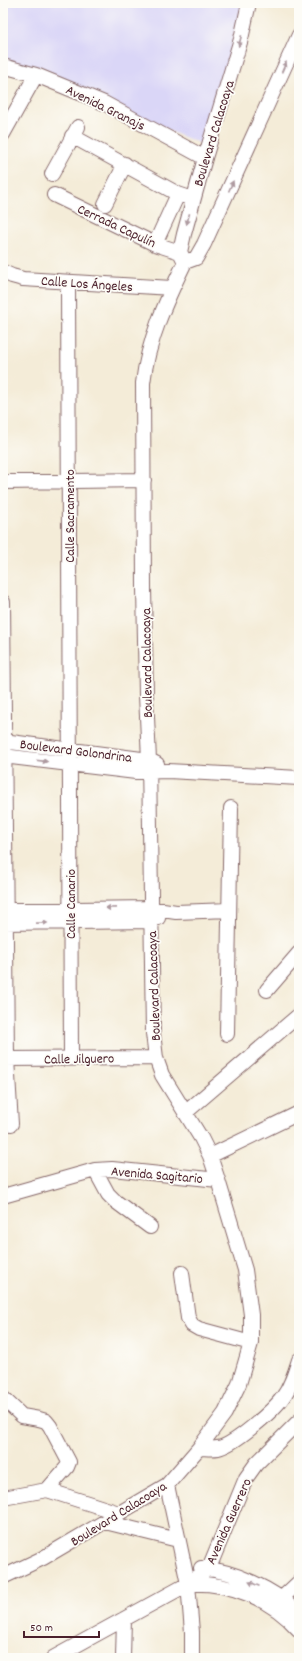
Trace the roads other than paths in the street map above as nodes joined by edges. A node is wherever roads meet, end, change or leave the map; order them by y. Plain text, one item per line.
1 (248, 3) edge
2 (299, 35) edge
3 (3, 66) edge
4 (36, 76) junction
5 (3, 134) edge
6 (205, 158) junction
7 (125, 164) junction
8 (52, 174) dead end
9 (178, 194) junction
10 (54, 195) dead end
11 (193, 199) junction
12 (105, 204) dead end
13 (155, 244) junction
14 (183, 257) junction
15 (3, 272) edge
16 (68, 282) junction
17 (172, 288) junction
18 (144, 480) junction
19 (69, 481) junction
20 (3, 482) edge
21 (3, 602) edge
22 (4, 741) edge
23 (71, 750) junction
24 (4, 756) edge
25 (71, 764) junction
26 (149, 766) junction
27 (299, 778) edge
28 (231, 808) dead end
29 (229, 910) junction
30 (150, 914) junction
31 (70, 916) junction
32 (4, 917) edge
33 (299, 953) edge
34 (267, 990) dead end
35 (299, 1015) edge
36 (227, 1034) dead end
37 (71, 1058) junction
38 (156, 1058) junction
39 (5, 1059) edge
40 (184, 1113) junction
41 (299, 1113) edge
42 (11, 1124) dead end
43 (210, 1156) junction
44 (94, 1170) junction
45 (218, 1180) junction
46 (3, 1196) edge
47 (150, 1227) dead end
48 (182, 1273) dead end
49 (251, 1343) junction
50 (299, 1360) edge
51 (3, 1398) edge
52 (299, 1421) edge
53 (199, 1448) junction
54 (167, 1485) junction
55 (47, 1490) junction
56 (3, 1498) edge
57 (119, 1513) junction
58 (105, 1522) junction
59 (178, 1540) junction
60 (186, 1566) junction
61 (209, 1568) junction
62 (3, 1577) edge
63 (299, 1582) edge
64 (188, 1584) junction
65 (282, 1598) junction
66 (299, 1612) edge
67 (124, 1619) junction
68 (299, 1630) edge
69 (53, 1658) edge
70 (123, 1658) edge
71 (192, 1658) edge

1 -> 6 street, Boulevard Calacoaya
14 -> 2 street, Boulevard Calacoaya
3 - 4 street, Avenida Granajs
4 - 5 street
4 - 6 street, Avenida Granajs
6 - 11 street, Boulevard Calacoaya
7 - 8 street
7 - 9 street
7 - 12 street
9 - 11 street
9 - 13 street
10 - 13 street, Cerrada Capulín
11 -> 14 street, Boulevard Calacoaya
13 - 14 street, Cerrada Capulín
14 - 17 street, Boulevard Calacoaya
15 - 16 street, Calle Los Ángeles
16 - 17 street, Calle Los Ángeles
16 - 19 street, Calle Sacramento
17 - 18 street, Boulevard Calacoaya
18 - 19 street
18 - 26 street, Boulevard Calacoaya
19 - 20 street
19 - 23 street, Calle Sacramento
21 - 22 street
22 - 23 street, Boulevard Golondrina
22 - 24 street
23 - 25 street, Calle Canario
23 - 26 street, Boulevard Golondrina
24 -> 25 street, Boulevard Golondrina
24 - 32 street
25 - 26 street, Boulevard Golondrina
25 - 31 street, Calle Canario
26 - 27 street
26 - 30 street, Boulevard Calacoaya
28 - 29 street
29 - 30 street
29 - 36 street
30 - 31 street
30 - 38 street, Boulevard Calacoaya
31 - 32 street
31 - 37 street, Calle Canario
32 - 39 street
33 - 34 street
35 - 40 street
37 - 38 street, Calle Jilguero
37 - 39 street, Calle Jilguero
38 - 40 street, Boulevard Calacoaya
39 - 42 street
40 - 43 street, Boulevard Calacoaya
41 - 43 street
43 - 45 street, Boulevard Calacoaya
44 - 45 street, Avenida Sagitario
44 - 46 street, Avenida Sagitario
44 - 47 street
45 - 49 street, Boulevard Calacoaya
48 - 49 street
49 - 53 street, Boulevard Calacoaya
50 - 53 street
51 - 55 street
52 - 61 street, Avenida Guerrero
53 - 54 street, Boulevard Calacoaya
54 - 57 street, Boulevard Calacoaya
54 - 59 street
55 - 56 street
55 - 57 street
57 - 58 street, Boulevard Calacoaya
58 - 59 street
58 - 62 street, Boulevard Calacoaya
59 - 60 street
60 - 61 street
60 - 64 street
61 - 64 street, Avenida Guerrero
65 -> 61 street
63 - 65 street
64 - 67 street, Avenida Guerrero
64 - 68 street
64 - 71 street
65 - 66 street
67 - 69 street, Avenida Guerrero
67 - 70 street

